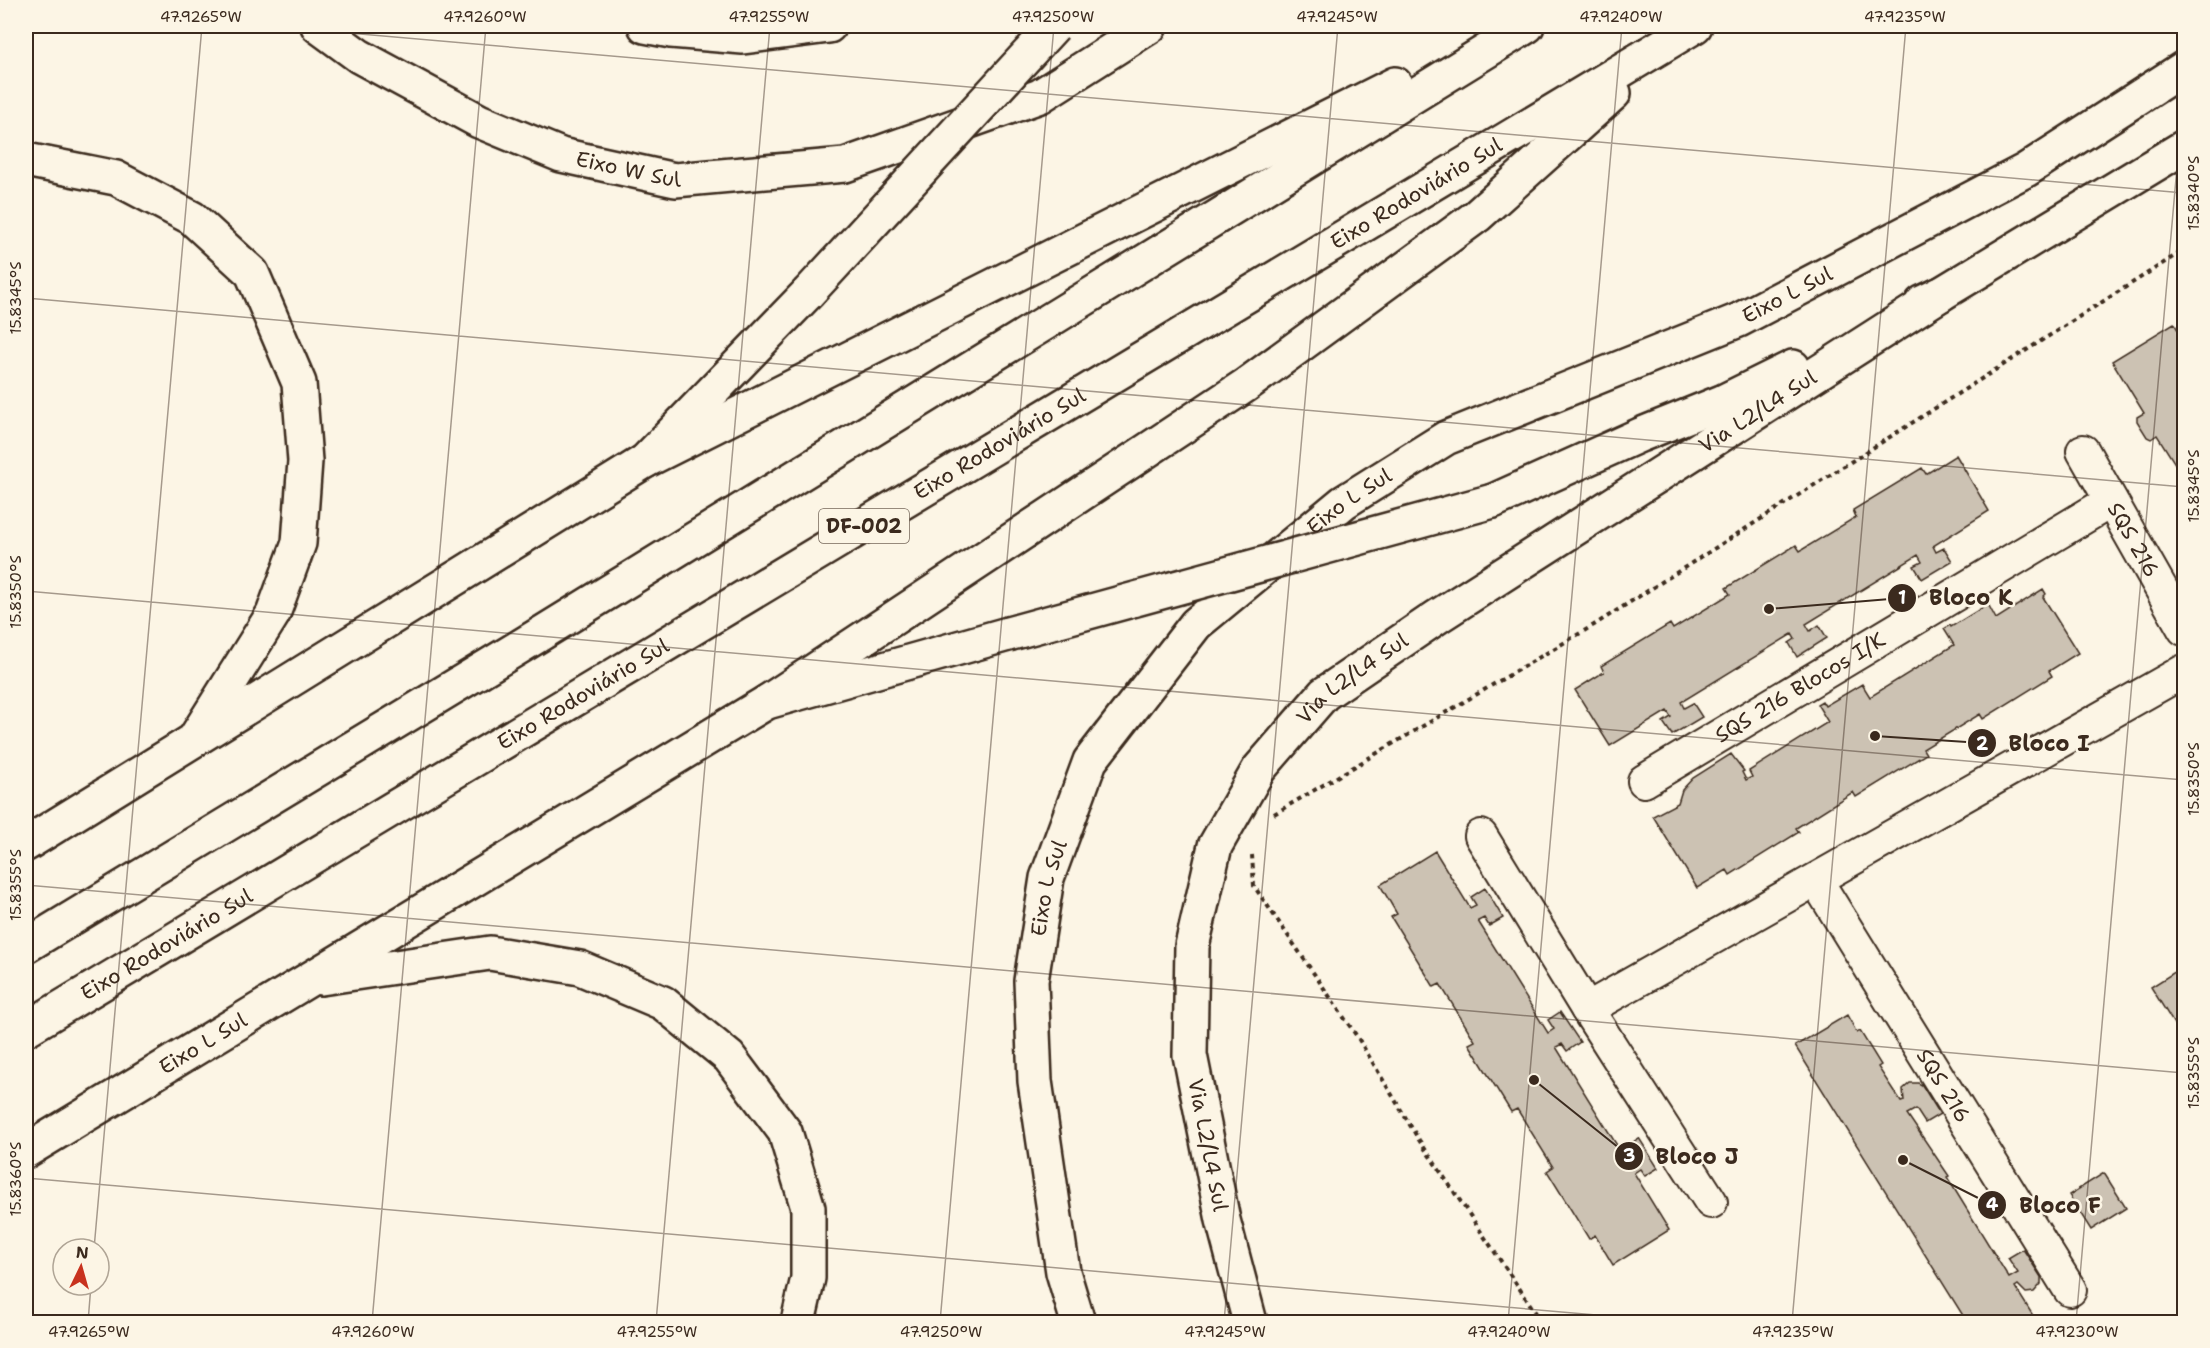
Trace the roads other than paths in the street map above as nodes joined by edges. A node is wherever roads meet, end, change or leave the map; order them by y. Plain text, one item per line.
1 (318, 26) edge
2 (645, 26) edge
3 (829, 26) edge
4 (1054, 26) edge
5 (1150, 26) edge
6 (1512, 26) edge
7 (1527, 26) edge
8 (1683, 33) edge
9 (2184, 68) edge
10 (2184, 147) edge
11 (26, 159) edge
12 (1941, 294) junction
13 (2083, 451) dead end
14 (645, 461) junction
15 (2111, 501) junction
16 (2184, 629) edge
17 (2184, 671) edge
18 (767, 702) junction
19 (193, 742) junction
20 (1644, 782) dead end
21 (1481, 836) dead end
22 (26, 844) edge
23 (1816, 880) junction
24 (26, 946) edge
25 (307, 980) junction
26 (1587, 1009) junction
27 (29, 1027) edge
28 (26, 1150) edge
29 (1711, 1202) dead end
30 (1063, 1272) junction
31 (2070, 1290) dead end
32 (798, 1323) edge
33 (1067, 1323) edge
34 (1078, 1323) edge
35 (1250, 1323) edge

1 - 5 main road, Eixo W Sul
2 - 3 main road
4 - 14 main road, bridge
6 - 14 main road
7 - 24 main road
8 - 18 main road
8 - 27 main road, Eixo Rodoviário Sul / DF-002
9 - 30 main road, Eixo L Sul
10 - 12 main road
11 - 19 main road
12 - 18 main road, bridge
12 - 35 main road, Via L2/L4 Sul
13 - 15 street, SQS 216
14 - 19 main road
15 - 16 street, SQS 216
15 - 20 street, SQS 216 Blocos I/K
17 - 23 street
18 - 25 main road, Eixo L Sul
19 - 22 main road
21 - 26 street
23 - 26 street
23 - 31 street, SQS 216
25 - 28 main road, Eixo L Sul
25 - 32 main road
26 - 29 street
30 - 33 main road
30 - 34 main road, Eixo L Sul

